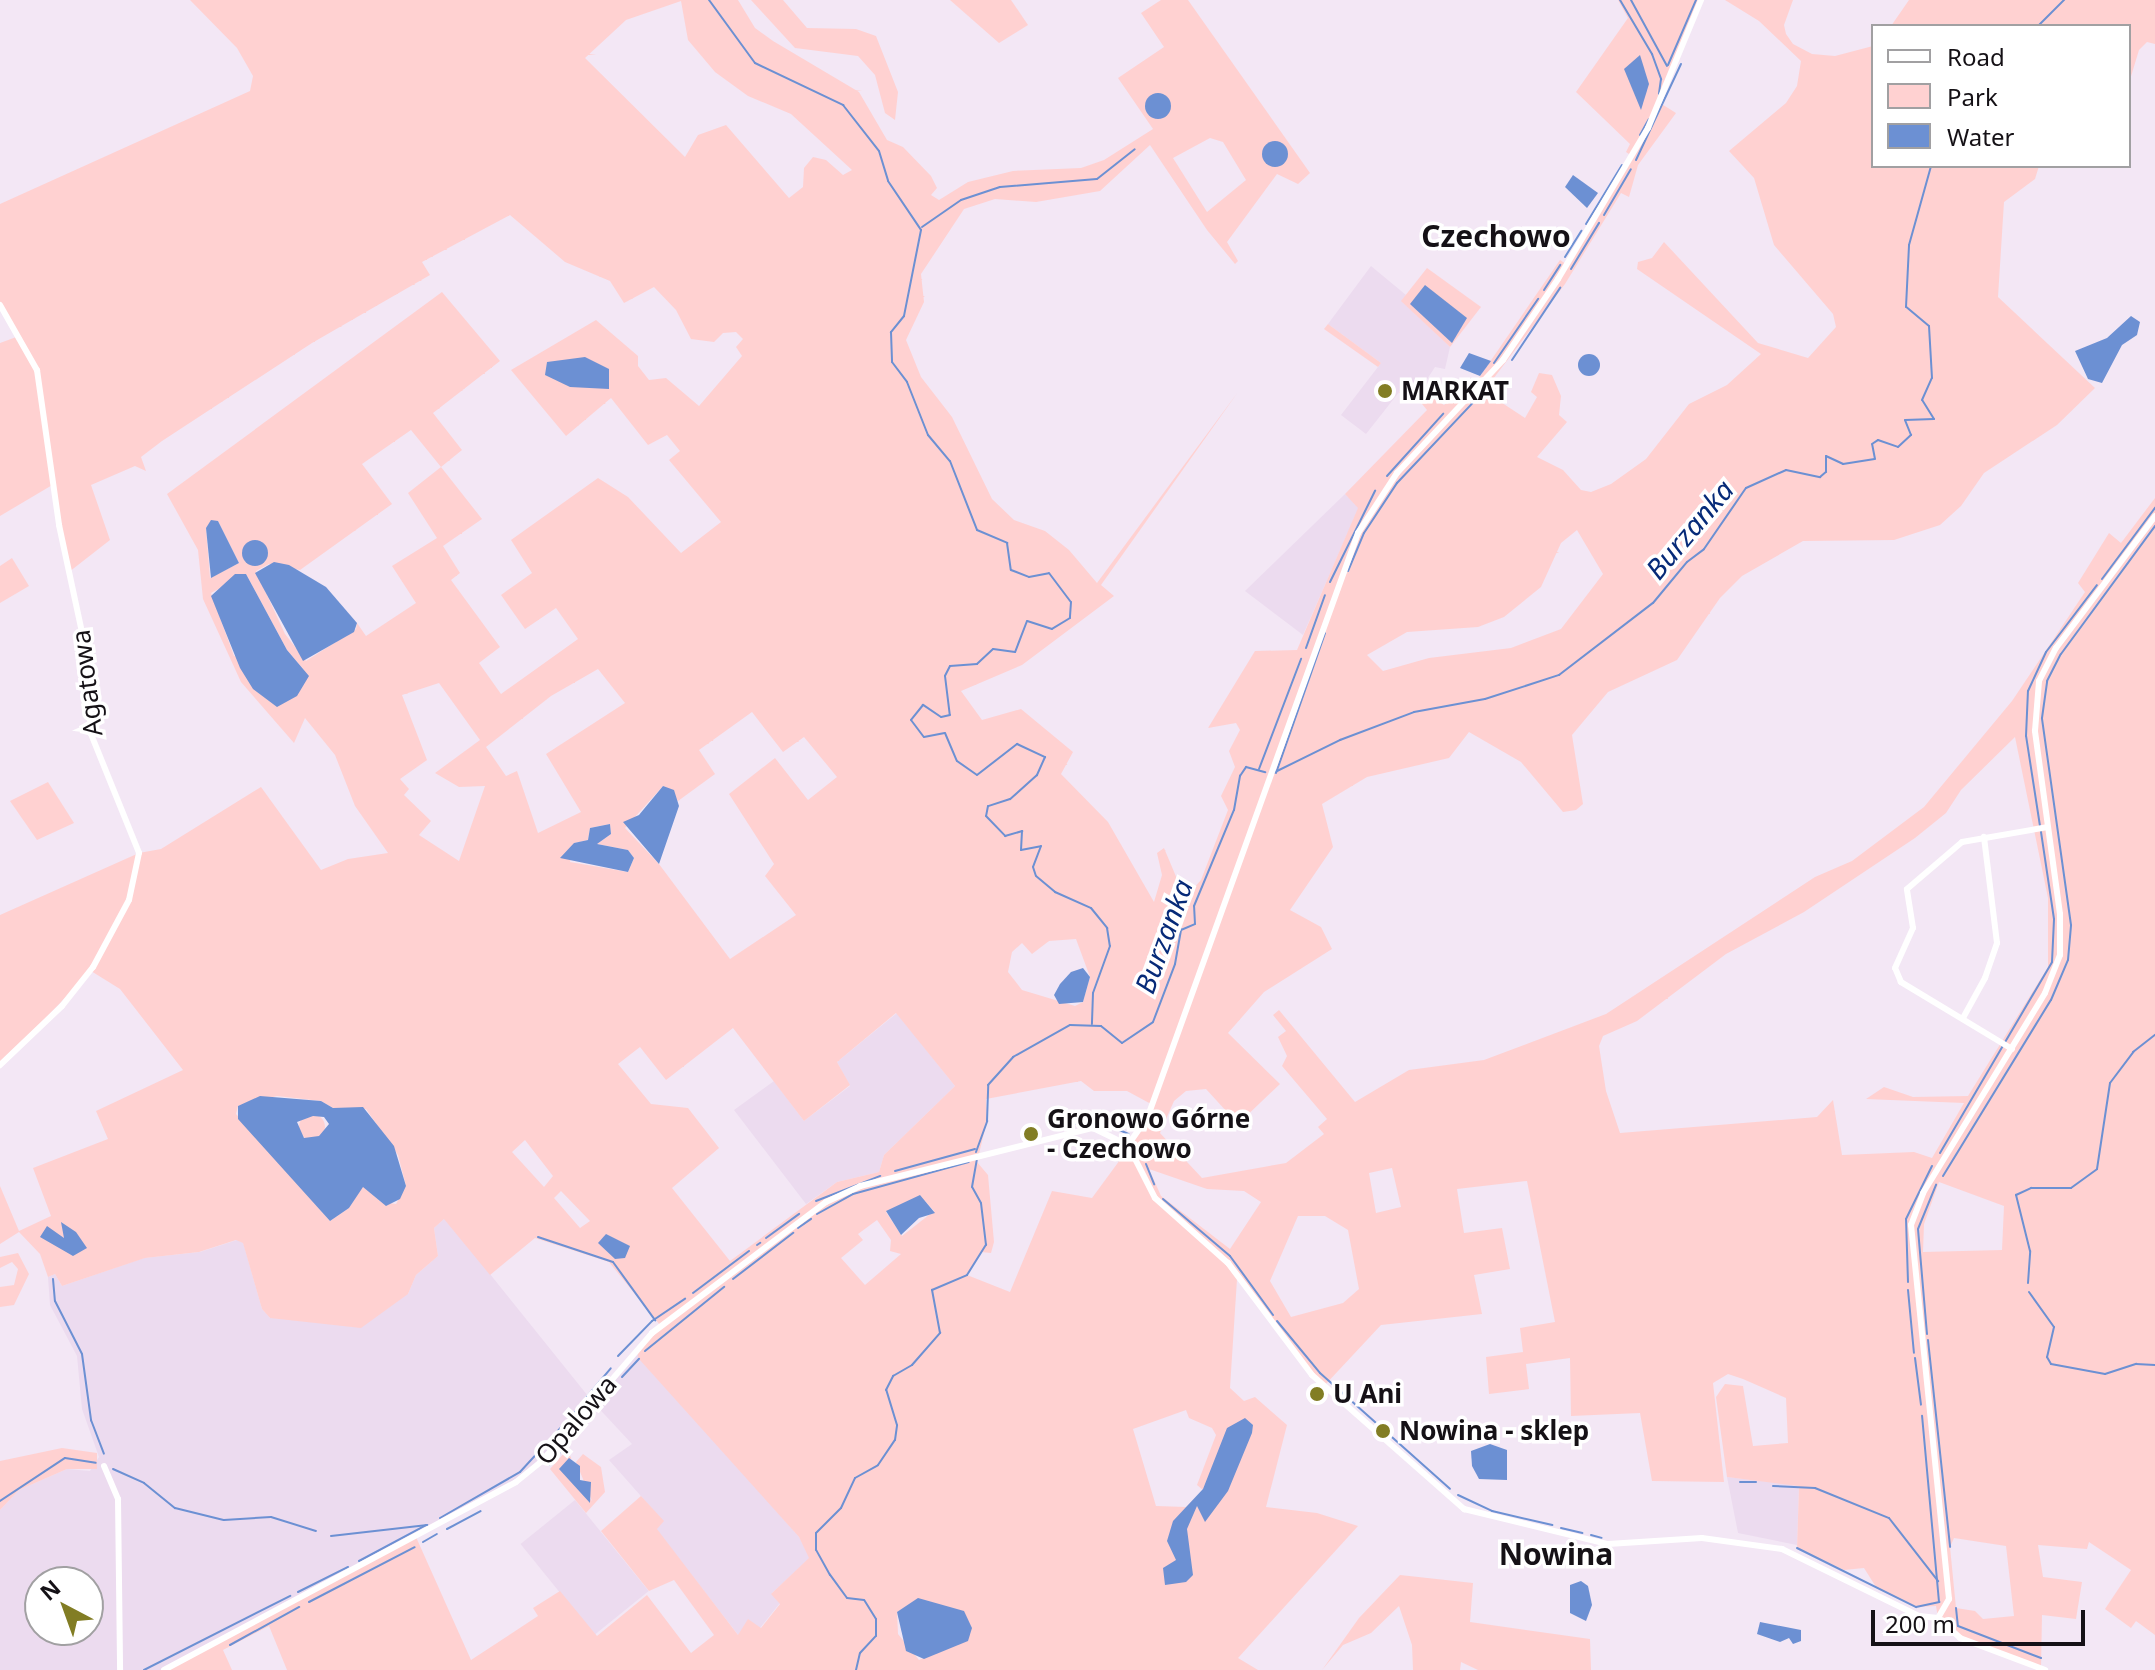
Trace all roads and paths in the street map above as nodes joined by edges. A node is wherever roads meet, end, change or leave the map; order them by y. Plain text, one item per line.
1 (1701, 0) edge
2 (0, 305) edge
3 (2155, 516) edge
4 (2048, 827) junction
5 (1984, 837) junction
6 (1963, 1018) junction
7 (2012, 1049) junction
8 (0, 1065) edge
9 (1128, 1145) junction
10 (104, 1466) dead end
11 (1938, 1618) junction
12 (120, 1670) edge
13 (164, 1670) edge
14 (2045, 1670) edge

1 - 9 street
2 - 8 street, Agatowa
3 - 4 street
4 - 5 street
4 - 7 street
5 - 6 street
5 - 6 street
6 - 7 street
7 - 11 street
9 - 11 street
9 - 13 street, Opalowa
10 - 12 street
11 - 14 street

